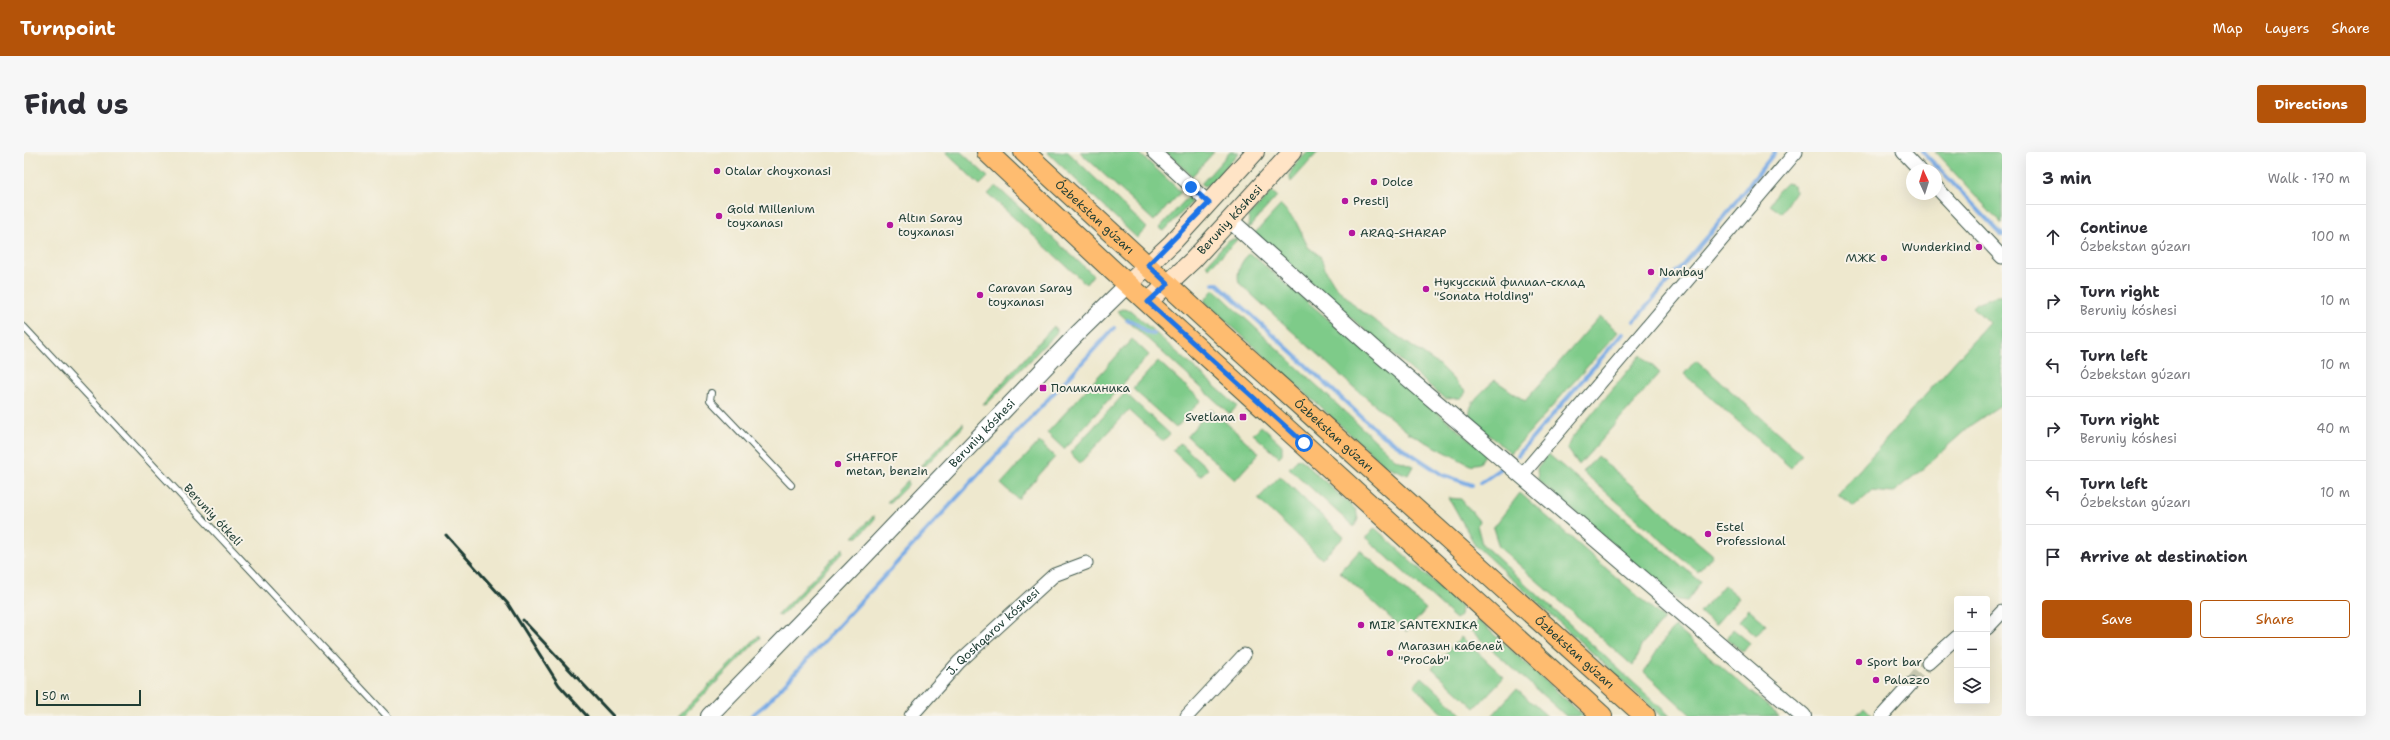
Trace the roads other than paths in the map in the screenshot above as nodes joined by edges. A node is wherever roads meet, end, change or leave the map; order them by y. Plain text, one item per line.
1 (987, 152) edge
2 (1024, 152) edge
3 (1154, 152) edge
4 (1255, 152) edge
5 (1292, 152) edge
6 (1796, 152) edge
7 (1903, 152) edge
8 (1914, 164) edge
9 (1942, 193) edge
10 (1209, 203) junction
11 (1230, 220) junction
12 (1172, 243) junction
13 (2002, 257) edge
14 (1193, 260) junction
15 (1148, 265) junction
16 (1128, 284) junction
17 (1168, 284) junction
18 (1148, 302) junction
19 (24, 327) edge
20 (711, 393) dead end
21 (1521, 476) junction
22 (791, 484) dead end
23 (1086, 563) dead end
24 (2002, 612) edge
25 (1990, 625) edge
26 (1954, 640) edge
27 (1244, 656) dead end
28 (1928, 663) tunnel mouth
29 (1911, 684) tunnel mouth
30 (387, 716) edge
31 (709, 716) edge
32 (911, 716) edge
33 (1187, 716) edge
34 (1602, 716) edge
35 (1645, 716) edge
36 (1803, 716) edge
37 (1882, 716) edge

1 - 16 main road
2 - 15 main road, Ózbekstan gúzarı
3 - 10 street
4 - 10 main road, Beruniy kóshesi
5 - 11 main road, Beruniy kóshesi
6 - 21 street
7 - 8 street
9 - 13 street
10 - 12 main road, Beruniy kóshesi
11 - 14 main road, Beruniy kóshesi
11 - 21 street
12 - 14 main road
12 - 15 main road, Beruniy kóshesi
14 - 17 main road, Beruniy kóshesi
15 - 16 main road, Beruniy kóshesi
15 - 17 main road, Ózbekstan gúzarı
16 - 18 main road
16 - 31 street, Beruniy kóshesi
17 - 18 main road, Beruniy kóshesi
17 - 35 main road, Ózbekstan gúzarı
18 - 34 main road
19 - 30 lane, Beruniy ótkeli
20 - 22 lane
21 - 36 street
23 - 32 street, J. Qoshqarov kóshesi
24 - 25 street
26 - 28 street
27 - 33 street
29 - 37 street

